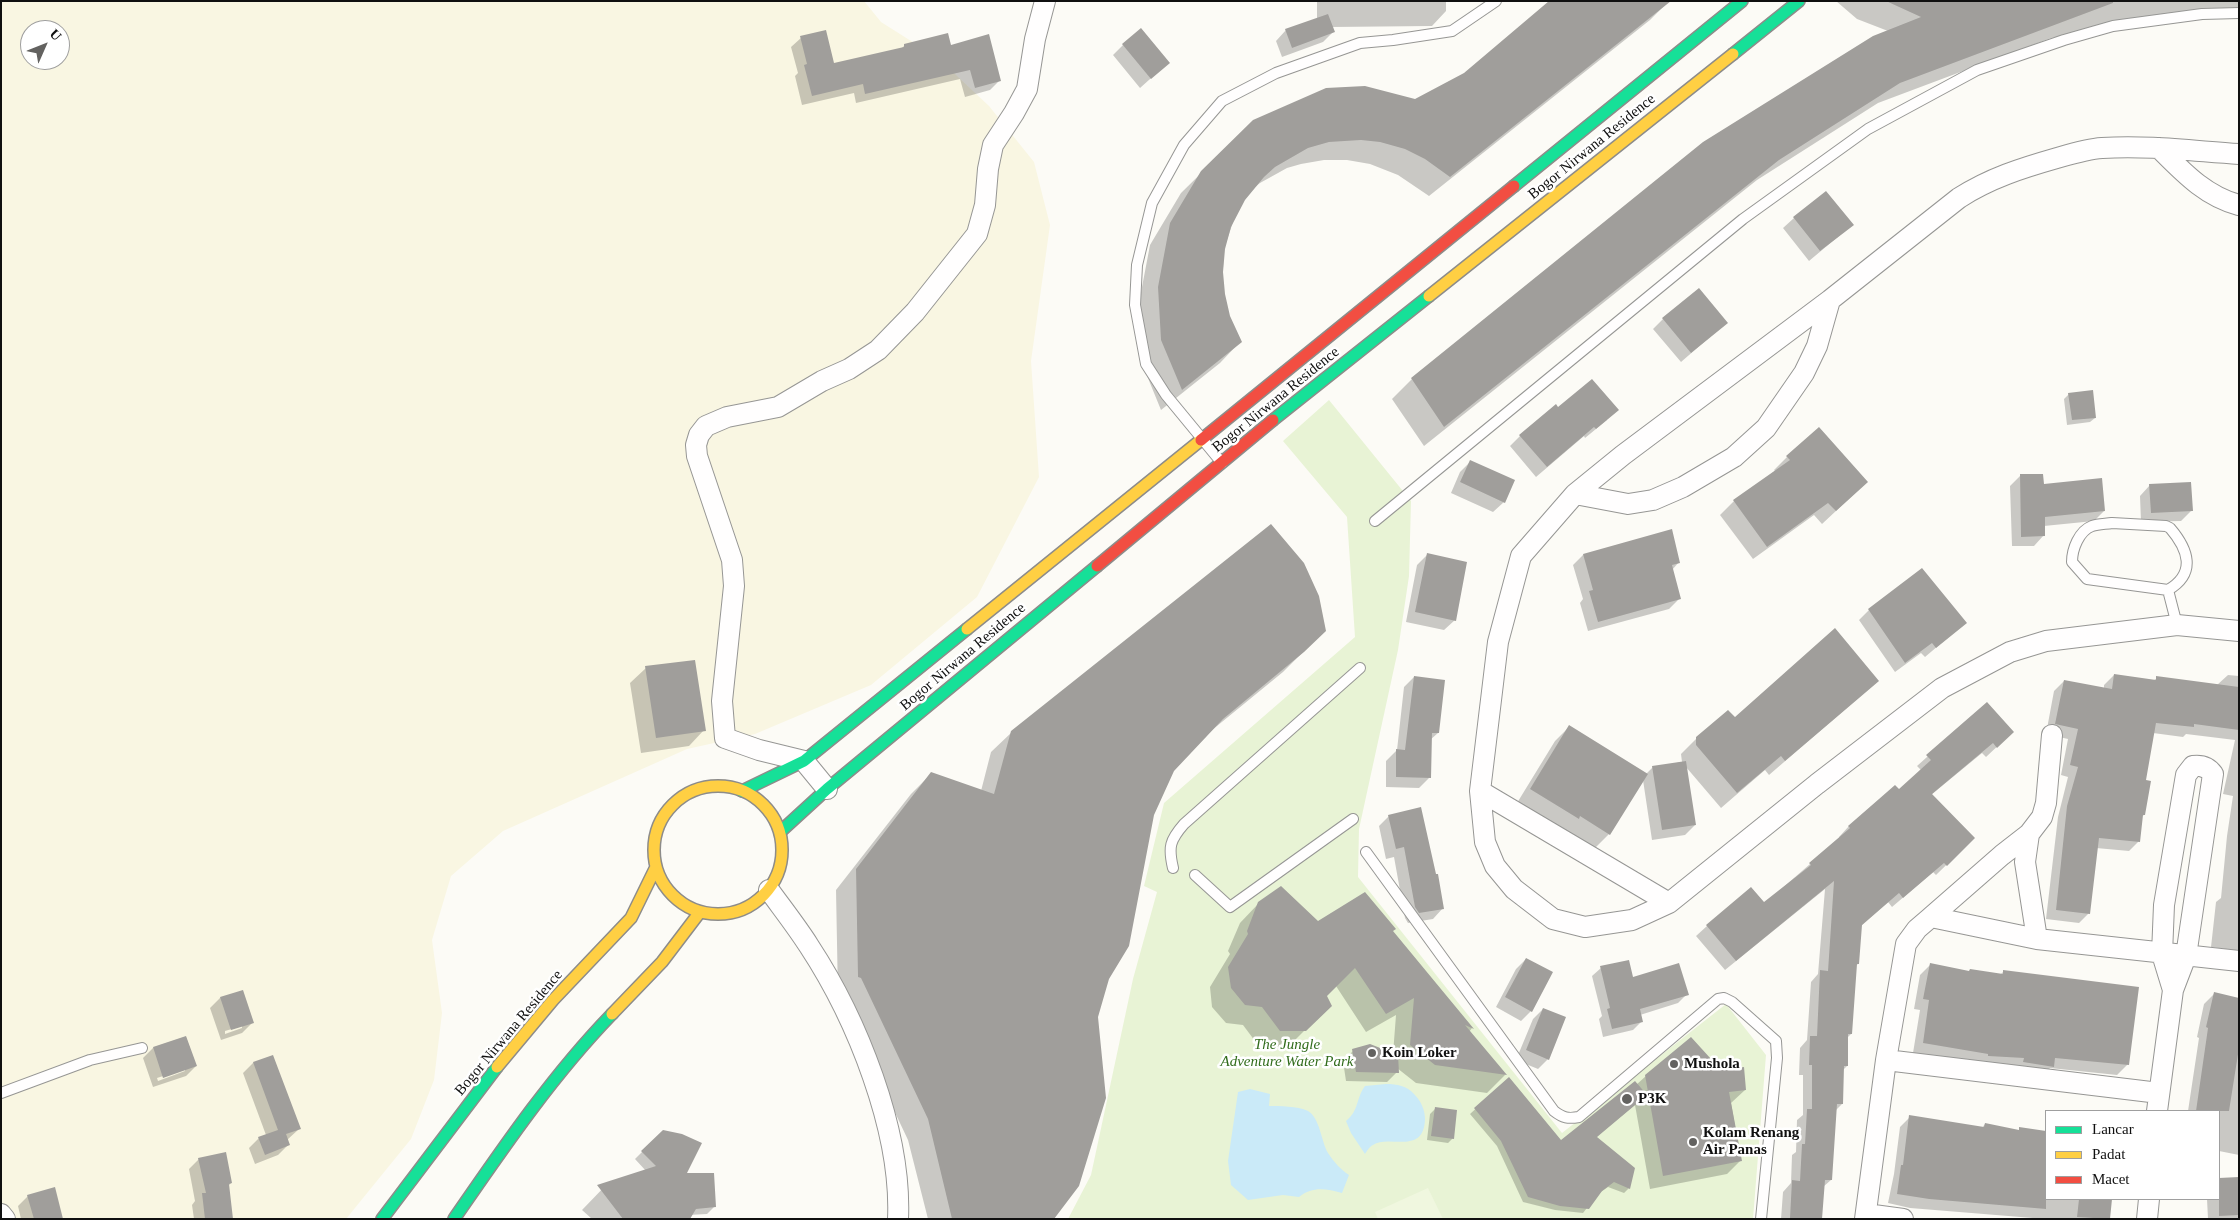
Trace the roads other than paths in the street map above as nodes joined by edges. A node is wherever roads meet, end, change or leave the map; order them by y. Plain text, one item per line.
1 (1046, 1) edge
2 (1496, 1) edge
3 (1742, 1) edge
4 (1799, 1) edge
5 (2239, 13) edge
6 (2159, 148) junction
7 (2239, 154) edge
8 (2239, 205) edge
9 (1830, 300) junction
10 (1268, 384) junction
11 (1283, 402) junction
12 (1202, 439) junction
13 (1222, 463) junction
14 (1575, 494) junction
15 (1375, 522) dead end
16 (2168, 590) junction
17 (2177, 625) junction
18 (2239, 630) edge
19 (1360, 668) dead end
20 (2052, 735) dead end
21 (804, 762) junction
22 (827, 789) junction
23 (742, 791) junction
24 (1480, 791) junction
25 (1352, 819) dead end
26 (780, 832) junction
27 (2029, 834) junction
28 (1366, 852) dead end
29 (656, 867) junction
30 (1173, 868) dead end
31 (1195, 875) dead end
32 (769, 890) junction
33 (1669, 903) junction
34 (700, 912) junction
35 (1931, 917) junction
36 (2037, 939) junction
37 (2162, 954) junction
38 (2186, 956) junction
39 (2239, 961) edge
40 (2172, 990) junction
41 (142, 1048) dead end
42 (1886, 1060) junction
43 (1, 1092) edge
44 (2158, 1102) edge
45 (2149, 1200) edge
46 (1, 1214) edge
47 (1866, 1216) edge
48 (5, 1219) edge
49 (382, 1219) edge
50 (454, 1219) edge
51 (898, 1219) edge
52 (1761, 1219) edge
53 (1903, 1219) edge
54 (2147, 1219) edge

1 - 21 street
2 - 12 lane
3 - 10 street, Bogor Nirwana Residence
4 - 11 street, Bogor Nirwana Residence
5 - 15 lane
6 - 7 street
6 - 8 street
6 - 9 street
9 - 14 street
9 - 14 street
10 - 11 lane
10 - 12 street, Bogor Nirwana Residence
11 - 13 street, Bogor Nirwana Residence
12 - 13 lane
12 - 21 street, Bogor Nirwana Residence
13 - 22 street, Bogor Nirwana Residence
14 - 24 street
16 - 16 lane
16 - 17 lane
17 - 18 street
17 - 33 street
19 - 30 lane
20 - 27 street
21 - 22 street
21 - 23 street, Bogor Nirwana Residence
22 - 26 street, Bogor Nirwana Residence
23 - 26 street
23 - 29 street
24 - 33 street
24 - 33 street
25 - 31 lane
26 - 32 street
27 - 35 street
27 - 36 street
28 - 52 lane
29 - 34 street
29 - 49 street, Bogor Nirwana Residence
32 - 34 street
32 - 51 street
34 - 50 street
35 - 36 street
35 - 42 street
36 - 37 street
37 - 38 street
37 - 38 street
37 - 40 street
38 - 39 street
38 - 40 street
40 - 44 street
41 - 43 lane
42 - 44 street
42 - 47 street
45 - 54 street
46 - 48 street
47 - 53 street

